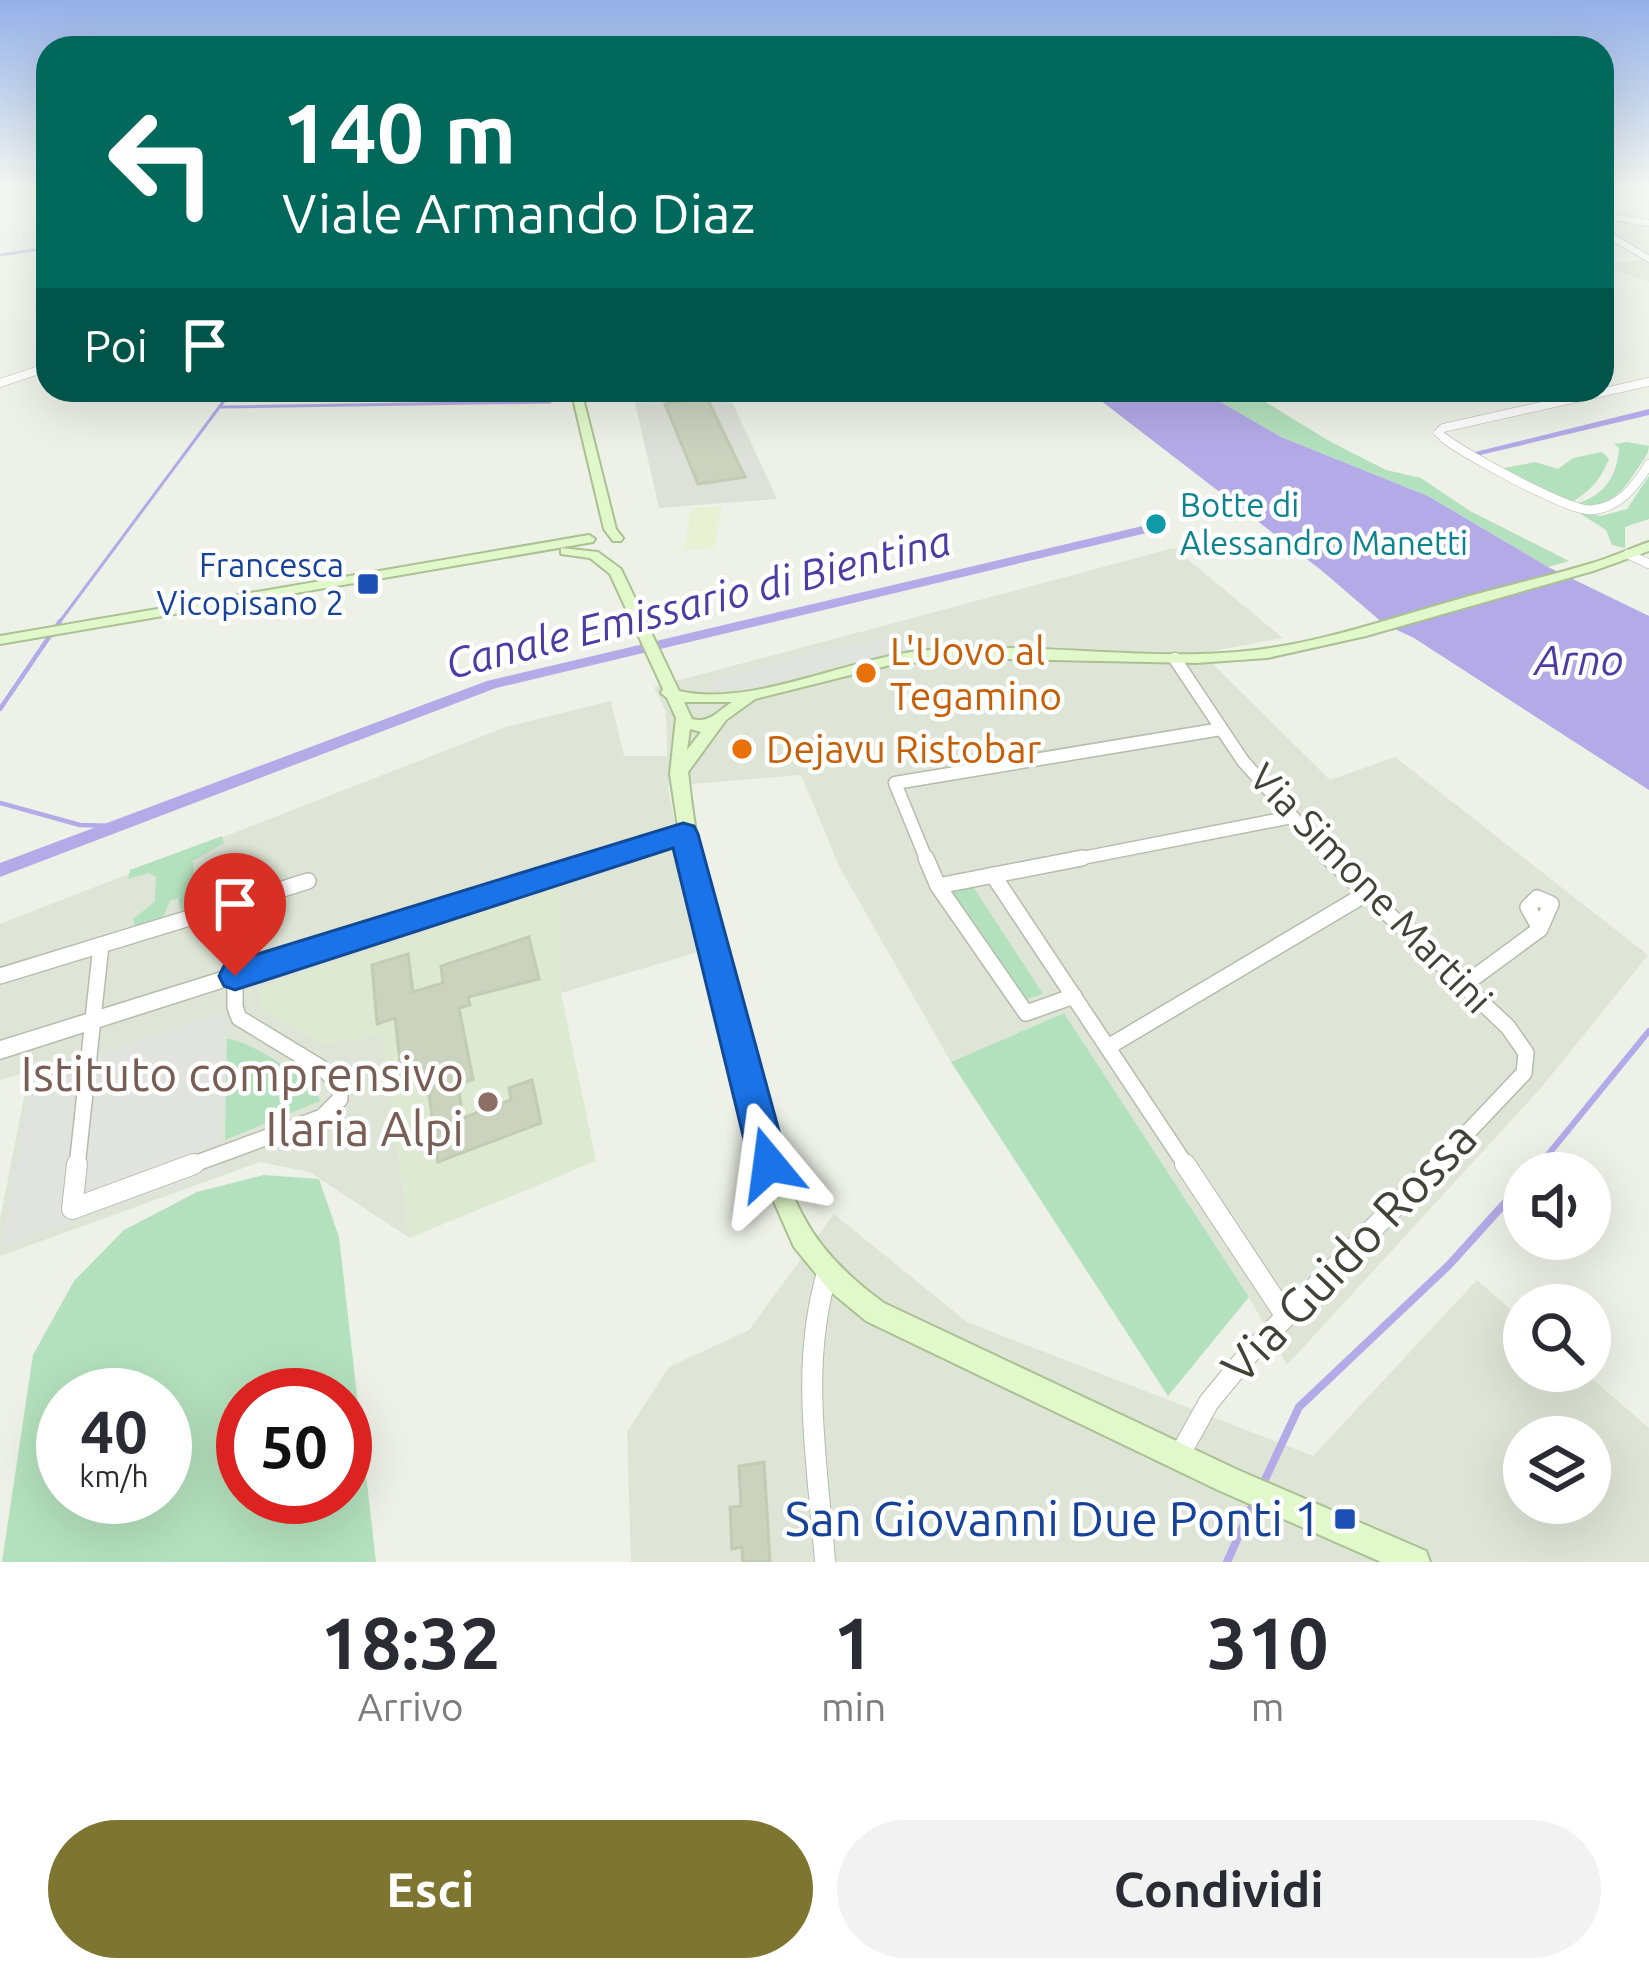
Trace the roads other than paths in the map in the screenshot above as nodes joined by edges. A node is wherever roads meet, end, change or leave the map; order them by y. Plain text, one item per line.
1 (36, 371) edge
2 (1649, 382) edge
3 (0, 383) edge
4 (1614, 390) edge
5 (579, 402) edge
6 (1559, 402) edge
7 (1649, 464) edge
8 (608, 518) junction
9 (617, 544) junction
10 (591, 546) junction
11 (1649, 546) edge
12 (1628, 554) junction
13 (1649, 564) edge
14 (616, 572) junction
15 (0, 640) edge
16 (1175, 659) junction
17 (667, 689) junction
18 (765, 691) junction
19 (699, 702) junction
20 (683, 717) junction
21 (719, 719) junction
22 (1221, 729) junction
23 (678, 774) junction
24 (1292, 818) junction
25 (683, 834) junction
26 (993, 875) junction
27 (308, 881) dead end
28 (938, 886) junction
29 (1369, 892) junction
30 (235, 904) junction
31 (1540, 930) dead end
32 (101, 945) junction
33 (0, 976) edge
34 (235, 976) junction
35 (1464, 985) junction
36 (1074, 995) junction
37 (92, 1021) junction
38 (1108, 1047) junction
39 (0, 1050) edge
40 (1528, 1056) joint
41 (827, 1273) junction
42 (1285, 1315) junction
43 (1179, 1456) junction
44 (825, 1562) edge
45 (1415, 1562) edge

1 - 3 street
2 - 4 street
5 - 8 main road
6 - 7 street
8 - 9 main road
8 - 10 main road
9 - 10 main road
9 - 14 main road
10 - 14 main road
10 - 15 main road
11 - 12 main road
12 - 13 street
12 - 16 main road
14 - 17 main road
16 - 18 main road
16 - 22 street, Via Simone Martini
17 - 19 main road
17 - 20 main road
18 - 19 main road
18 - 21 main road
19 - 20 main road
19 - 21 main road
20 - 21 main road
20 - 23 main road
21 - 23 main road
22 - 24 street, Via Simone Martini
22 - 28 street
23 - 25 main road
24 - 26 street
24 - 29 street, Via Simone Martini
25 - 34 street
25 - 41 main road
26 - 28 street
26 - 36 street
27 - 30 street
28 - 36 street
29 - 35 street, Via Simone Martini
29 - 38 street
30 - 32 street
30 - 34 street
31 - 35 street
32 - 33 street
32 - 37 street
34 - 37 street
34 - 37 street
35 - 40 street, Via Simone Martini
36 - 38 street
37 - 39 street
38 - 42 street
40 - 42 street, Via Guido Rossa
41 - 43 main road
41 - 44 street
42 - 43 street, Via Guido Rossa
43 - 45 main road

